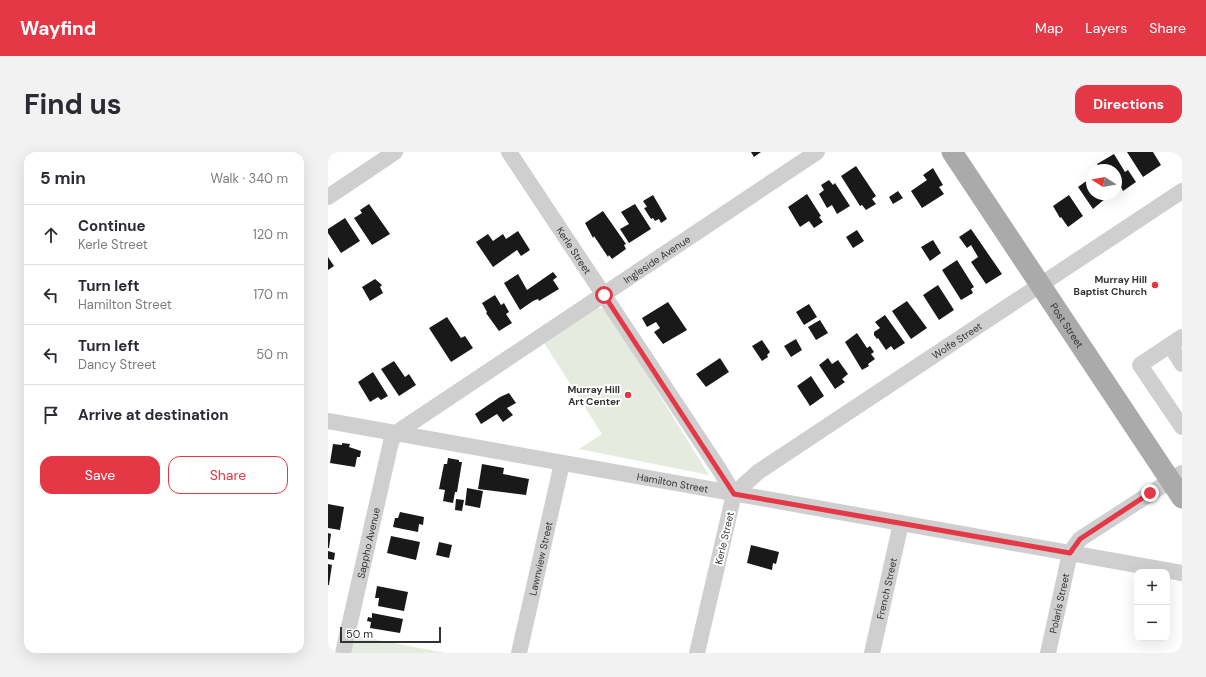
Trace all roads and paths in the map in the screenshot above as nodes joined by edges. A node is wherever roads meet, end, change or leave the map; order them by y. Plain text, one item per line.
1 (395, 152) edge
2 (509, 152) edge
3 (817, 152) edge
4 (952, 152) edge
5 (1182, 190) edge
6 (328, 197) edge
7 (1041, 285) junction
8 (604, 295) junction
9 (1176, 341) edge
10 (1182, 364) edge
11 (328, 421) edge
12 (1182, 428) edge
13 (396, 433) junction
14 (562, 463) junction
15 (1176, 476) edge
16 (734, 494) junction
17 (1182, 498) edge
18 (901, 523) junction
19 (1070, 553) junction
20 (1182, 573) edge
21 (343, 653) edge
22 (519, 653) edge
23 (697, 653) edge
24 (872, 653) edge
25 (1048, 653) edge

1 - 6 street
2 - 8 street, Kerle Street
3 - 8 street, Ingleside Avenue
4 - 7 main road, Post Street
5 - 7 street, Wolfe Street
7 - 15 main road, Post Street
7 - 16 street, Wolfe Street
8 - 13 street, Ingleside Avenue
8 - 16 street, Kerle Street
9 - 10 street
9 - 12 street
11 - 13 street, Hamilton Street
13 - 14 street, Hamilton Street
13 - 21 street, Sappho Avenue
14 - 16 street, Hamilton Street
14 - 22 street, Lawnview Street
15 - 17 main road, Post Street
15 - 19 street
16 - 18 street, Hamilton Street
16 - 23 street, Kerle Street
18 - 19 street, Hamilton Street
18 - 24 street, French Street
19 - 20 street, Hamilton Street
19 - 25 street, Polaris Street

